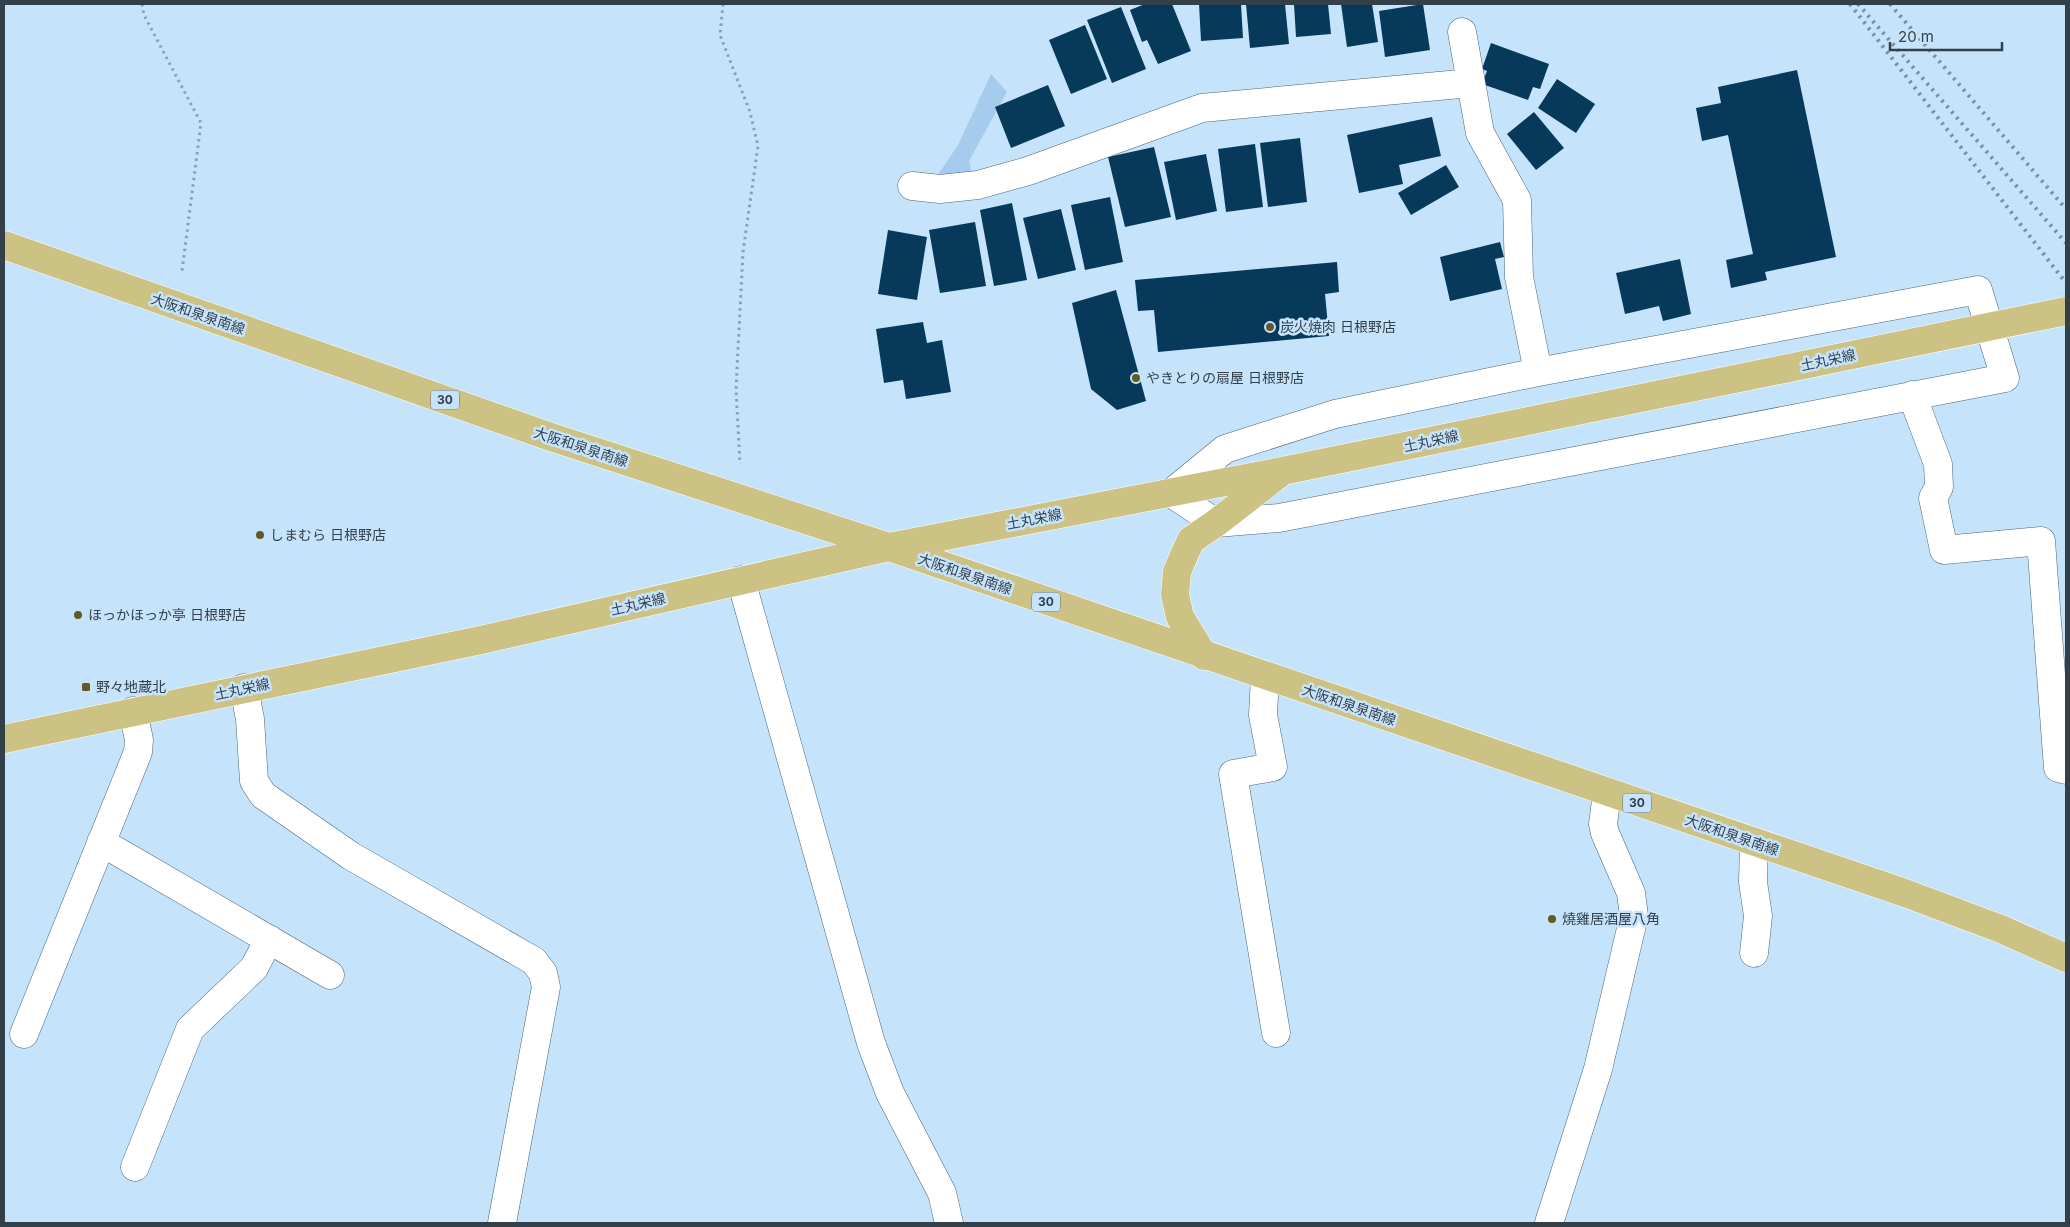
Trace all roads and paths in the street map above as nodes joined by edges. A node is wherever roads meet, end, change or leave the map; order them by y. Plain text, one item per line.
1 (142, 4) edge
2 (723, 4) edge
3 (1462, 32) dead end
4 (1471, 83) junction
5 (912, 186) dead end
6 (4, 246) edge
7 (177, 306) junction
8 (2066, 311) edge
9 (1538, 372) junction
10 (1912, 395) junction
11 (1282, 471) junction
12 (1171, 493) junction
13 (741, 499) junction
14 (1216, 523) junction
15 (888, 547) junction
16 (741, 580) junction
17 (1204, 656) junction
18 (1265, 676) junction
19 (244, 688) junction
20 (133, 711) junction
21 (4, 739) edge
22 (2066, 770) edge
23 (1607, 792) junction
24 (101, 842) junction
25 (1754, 842) junction
26 (269, 939) junction
27 (1754, 953) dead end
28 (2066, 958) edge
29 (330, 975) dead end
30 (1276, 1032) dead end
31 (24, 1034) dead end
32 (135, 1167) dead end
33 (502, 1223) edge
34 (949, 1223) edge
35 (1549, 1223) edge

1 - 7 path
2 - 13 path
3 - 4 street
4 - 5 street
4 - 9 street
6 - 7 main road, 大阪和泉泉南線 / 30
7 - 13 main road, 大阪和泉泉南線 / 30
8 - 11 main road, 土丸栄線, bridge
9 - 10 street
9 - 12 street
10 - 14 street
10 - 22 street
11 - 12 main road, 土丸栄線
11 - 14 main road
12 - 14 street
12 - 15 main road, 土丸栄線
13 - 15 main road, 大阪和泉泉南線 / 30
14 - 17 main road
15 - 16 main road, 土丸栄線
15 - 17 main road, 大阪和泉泉南線 / 30
16 - 19 main road, 土丸栄線
16 - 34 street
17 - 18 main road, 大阪和泉泉南線 / 30
18 - 23 main road, 大阪和泉泉南線 / 30
18 - 30 street
19 - 20 main road, 土丸栄線
19 - 33 street
20 - 21 main road, 土丸栄線
20 - 24 street
23 - 25 main road, 大阪和泉泉南線 / 30
23 - 35 street
24 - 26 street
24 - 31 street
25 - 27 street
25 - 28 main road, 大阪和泉泉南線 / 30
26 - 29 street
26 - 32 street

